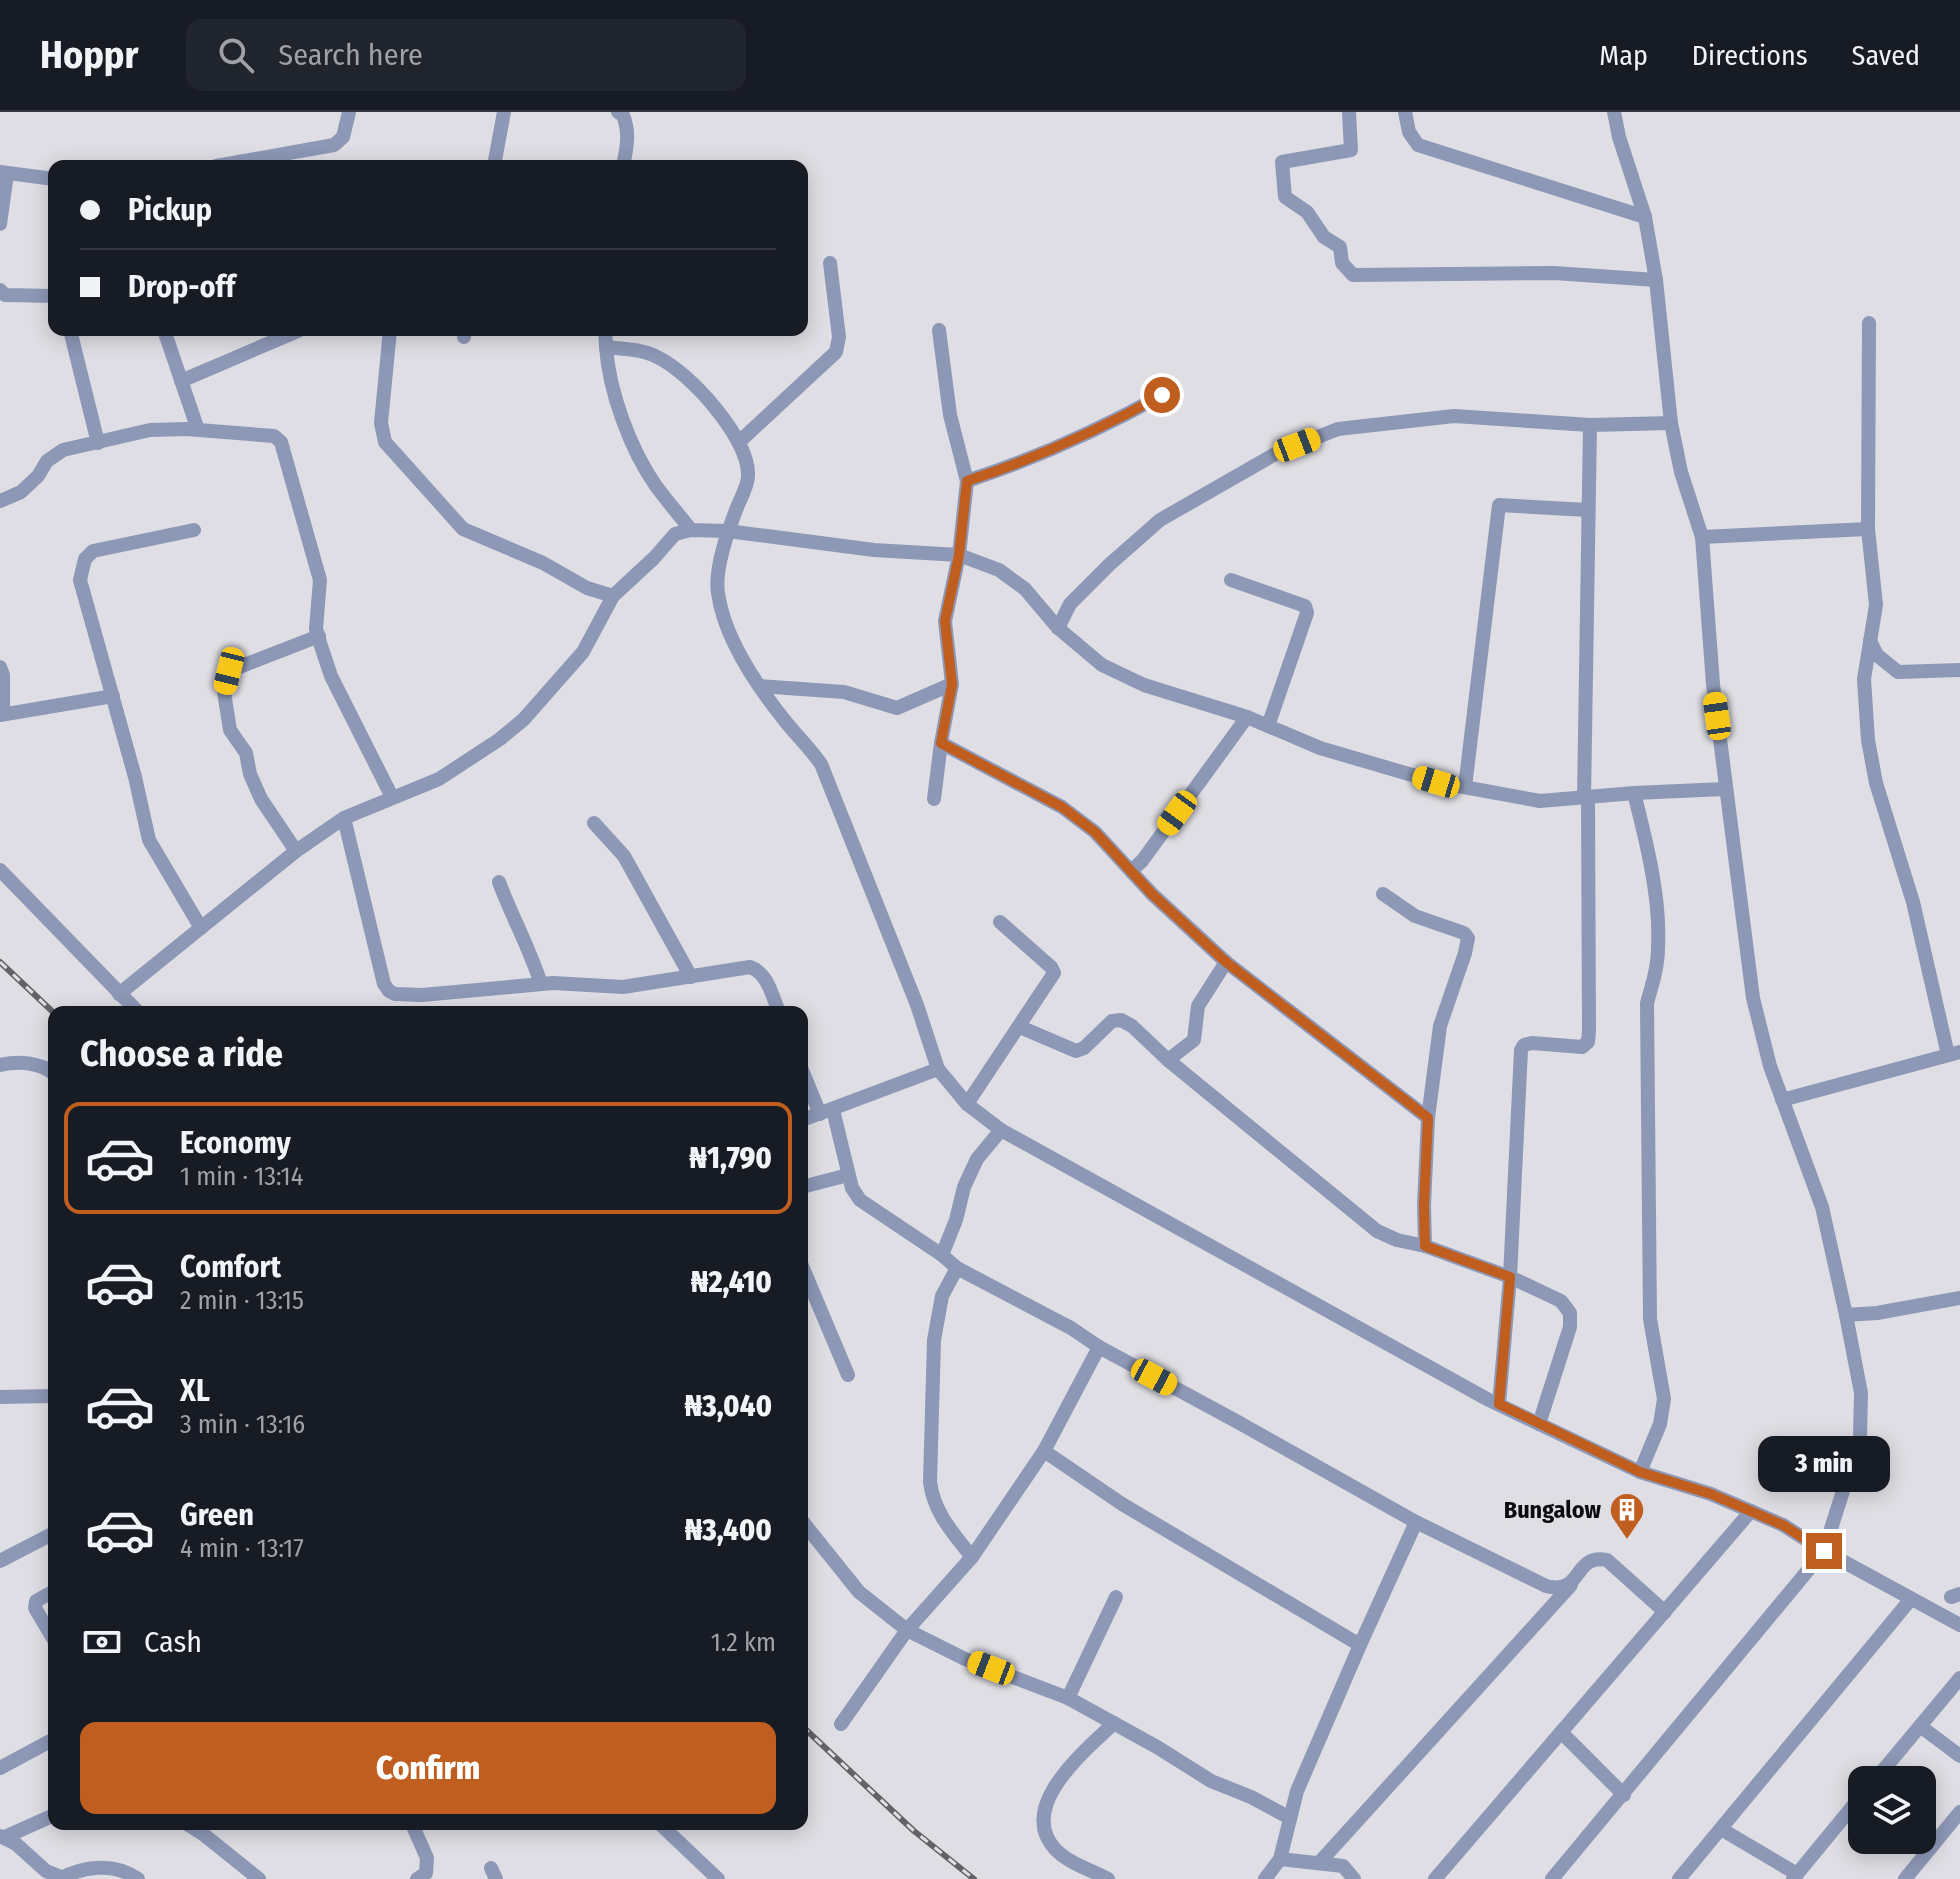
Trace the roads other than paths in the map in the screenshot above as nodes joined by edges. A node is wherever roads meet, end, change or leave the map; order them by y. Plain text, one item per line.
1 (349, 112) edge
2 (504, 112) edge
3 (1349, 112) edge
4 (1405, 112) edge
5 (1614, 112) edge
6 (622, 113) edge
7 (250, 160) edge
8 (495, 160) edge
9 (624, 160) edge
10 (4, 173) edge
11 (48, 178) edge
12 (1645, 217) junction
13 (0, 224) edge
14 (830, 263) dead end
15 (1656, 280) junction
16 (0, 290) edge
17 (48, 296) edge
18 (1869, 323) dead end
19 (939, 330) dead end
20 (71, 336) edge
21 (166, 336) edge
22 (286, 336) edge
23 (389, 336) edge
24 (605, 336) edge
25 (606, 347) junction
26 (181, 381) junction
27 (1162, 395) dead end
28 (1671, 423) junction
29 (1590, 425) junction
30 (198, 430) junction
31 (739, 442) junction
32 (98, 443) junction
33 (967, 481) junction
34 (0, 501) edge
35 (1588, 510) junction
36 (1868, 529) junction
37 (194, 530) dead end
38 (691, 530) junction
39 (728, 531) junction
40 (1702, 537) junction
41 (959, 555) junction
42 (1231, 580) dead end
43 (613, 596) junction
44 (1058, 628) junction
45 (319, 636) junction
46 (1870, 641) junction
47 (0, 667) edge
48 (1960, 670) edge
49 (1898, 672) junction
50 (1864, 679) junction
51 (952, 684) junction
52 (760, 686) junction
53 (113, 696) junction
54 (2, 714) edge
55 (1247, 717) junction
56 (1268, 726) junction
57 (941, 743) junction
58 (1465, 787) junction
59 (1725, 789) junction
60 (1634, 793) junction
61 (392, 797) junction
62 (1586, 798) junction
63 (934, 799) dead end
64 (344, 818) junction
65 (594, 823) dead end
66 (296, 851) junction
67 (0, 870) edge
68 (1132, 870) junction
69 (499, 882) dead end
70 (1383, 894) dead end
71 (1000, 922) dead end
72 (201, 928) junction
73 (1226, 962) junction
74 (691, 977) junction
75 (541, 984) junction
76 (119, 994) junction
77 (132, 1006) edge
78 (776, 1006) edge
79 (1020, 1027) junction
80 (1954, 1054) edge
81 (1168, 1060) junction
82 (0, 1065) edge
83 (938, 1069) junction
84 (48, 1070) edge
85 (808, 1080) edge
86 (1782, 1100) junction
87 (967, 1104) junction
88 (826, 1112) junction
89 (808, 1118) edge
90 (1428, 1118) junction
91 (1001, 1130) junction
92 (848, 1175) junction
93 (808, 1185) edge
94 (1425, 1246) junction
95 (942, 1255) junction
96 (957, 1268) junction
97 (1510, 1277) junction
98 (808, 1280) edge
99 (1960, 1298) edge
100 (1846, 1315) junction
101 (1099, 1347) junction
102 (848, 1375) dead end
103 (48, 1396) edge
104 (0, 1397) edge
105 (1499, 1404) junction
106 (1539, 1424) junction
107 (1044, 1451) junction
108 (1640, 1472) junction
109 (1751, 1511) junction
110 (1416, 1522) junction
111 (808, 1528) edge
112 (48, 1536) edge
113 (1824, 1551) junction
114 (972, 1557) junction
115 (0, 1561) edge
116 (1571, 1584) junction
117 (48, 1594) edge
118 (1116, 1597) dead end
119 (1911, 1599) junction
120 (1665, 1612) junction
121 (1960, 1625) edge
122 (48, 1630) edge
123 (907, 1630) junction
124 (1360, 1645) junction
125 (1960, 1678) edge
126 (1068, 1698) junction
127 (1114, 1723) junction
128 (841, 1724) dead end
129 (1920, 1726) junction
130 (1561, 1732) junction
131 (48, 1742) edge
132 (1960, 1756) edge
133 (1887, 1766) edge
134 (0, 1768) edge
135 (1624, 1795) junction
136 (1848, 1812) edge
137 (1960, 1812) edge
138 (48, 1817) edge
139 (1290, 1818) junction
140 (1721, 1829) junction
141 (195, 1830) edge
142 (415, 1830) edge
143 (666, 1830) edge
144 (3, 1836) edge
145 (1280, 1859) junction
146 (1319, 1863) junction
147 (1795, 1876) edge
148 (60, 1878) edge
149 (138, 1879) edge
150 (259, 1879) edge
151 (417, 1879) edge
152 (718, 1879) edge
153 (1108, 1879) edge
154 (1265, 1879) edge
155 (1354, 1879) edge
156 (1435, 1879) edge
157 (1552, 1879) edge
158 (1679, 1879) edge
159 (1905, 1879) edge

1 - 7 street
2 - 8 street
3 - 15 street
4 - 12 street
5 - 12 street
6 - 9 street
10 - 11 street
10 - 13 street
12 - 15 street
14 - 31 street
15 - 28 street
16 - 17 street
18 - 36 street
19 - 33 street
20 - 32 street
21 - 26 street
22 - 26 street
23 - 43 street
24 - 25 street
25 - 31 street
25 - 38 street
26 - 30 street
27 - 33 street
28 - 29 street
28 - 40 street
29 - 35 street
29 - 44 street
30 - 32 street
30 - 45 street
31 - 39 street
32 - 34 street
33 - 41 street
35 - 58 street
35 - 62 street
36 - 40 street
36 - 46 street
37 - 53 street
38 - 39 street
38 - 43 street
39 - 41 street
39 - 52 street
40 - 59 street
41 - 44 street
41 - 51 street
42 - 56 street
43 - 61 street
44 - 55 street
45 - 61 street
45 - 66 street
46 - 49 street
46 - 50 street
47 - 54 street
48 - 49 street
49 - 50 street
50 - 80 street
51 - 52 street
51 - 57 street
52 - 83 street
53 - 54 street
53 - 72 street
55 - 56 street
55 - 68 street
56 - 58 street
57 - 63 street
57 - 68 street
58 - 62 street
59 - 60 street
59 - 86 street
60 - 62 street
60 - 108 street
61 - 64 street
62 - 97 street
64 - 66 street
64 - 75 street
65 - 74 street
66 - 72 street
67 - 76 street
68 - 73 street
69 - 75 street
70 - 90 street
71 - 79 street
72 - 76 street
73 - 81 street
73 - 90 street
74 - 75 street
74 - 78 street
76 - 77 street
79 - 81 street
79 - 87 street
80 - 86 street
81 - 94 street
82 - 84 street
83 - 87 street
83 - 88 street
85 - 88 street
86 - 100 street
87 - 91 street
88 - 89 street
88 - 92 street
90 - 94 street
91 - 95 street
91 - 105 street
92 - 93 street
92 - 95 street
94 - 97 street
95 - 96 street
96 - 101 street
96 - 114 street
97 - 105 street
97 - 106 street
98 - 102 street
99 - 100 street
100 - 113 street
101 - 107 street
101 - 110 street
103 - 104 street
105 - 106 street
106 - 108 street
107 - 114 street
107 - 124 street
108 - 109 street
109 - 113 street
109 - 120 street
110 - 116 street
110 - 124 street
111 - 123 street
112 - 115 street
113 - 119 street
113 - 135 street
114 - 123 street
116 - 120 street
116 - 146 street
117 - 122 street
118 - 126 street
119 - 121 street
119 - 140 street
120 - 130 street
123 - 126 street
123 - 128 street
124 - 139 street
125 - 129 street
126 - 127 street
127 - 139 street
127 - 153 street
129 - 132 street
129 - 133 street
130 - 135 street
130 - 156 street
131 - 134 street
135 - 157 street
136 - 147 street
137 - 159 street
138 - 144 street
139 - 145 street
140 - 147 street
140 - 158 street
141 - 150 street
142 - 151 street
143 - 152 street
144 - 148 street
145 - 146 street
145 - 154 street
146 - 155 street
148 - 149 street

